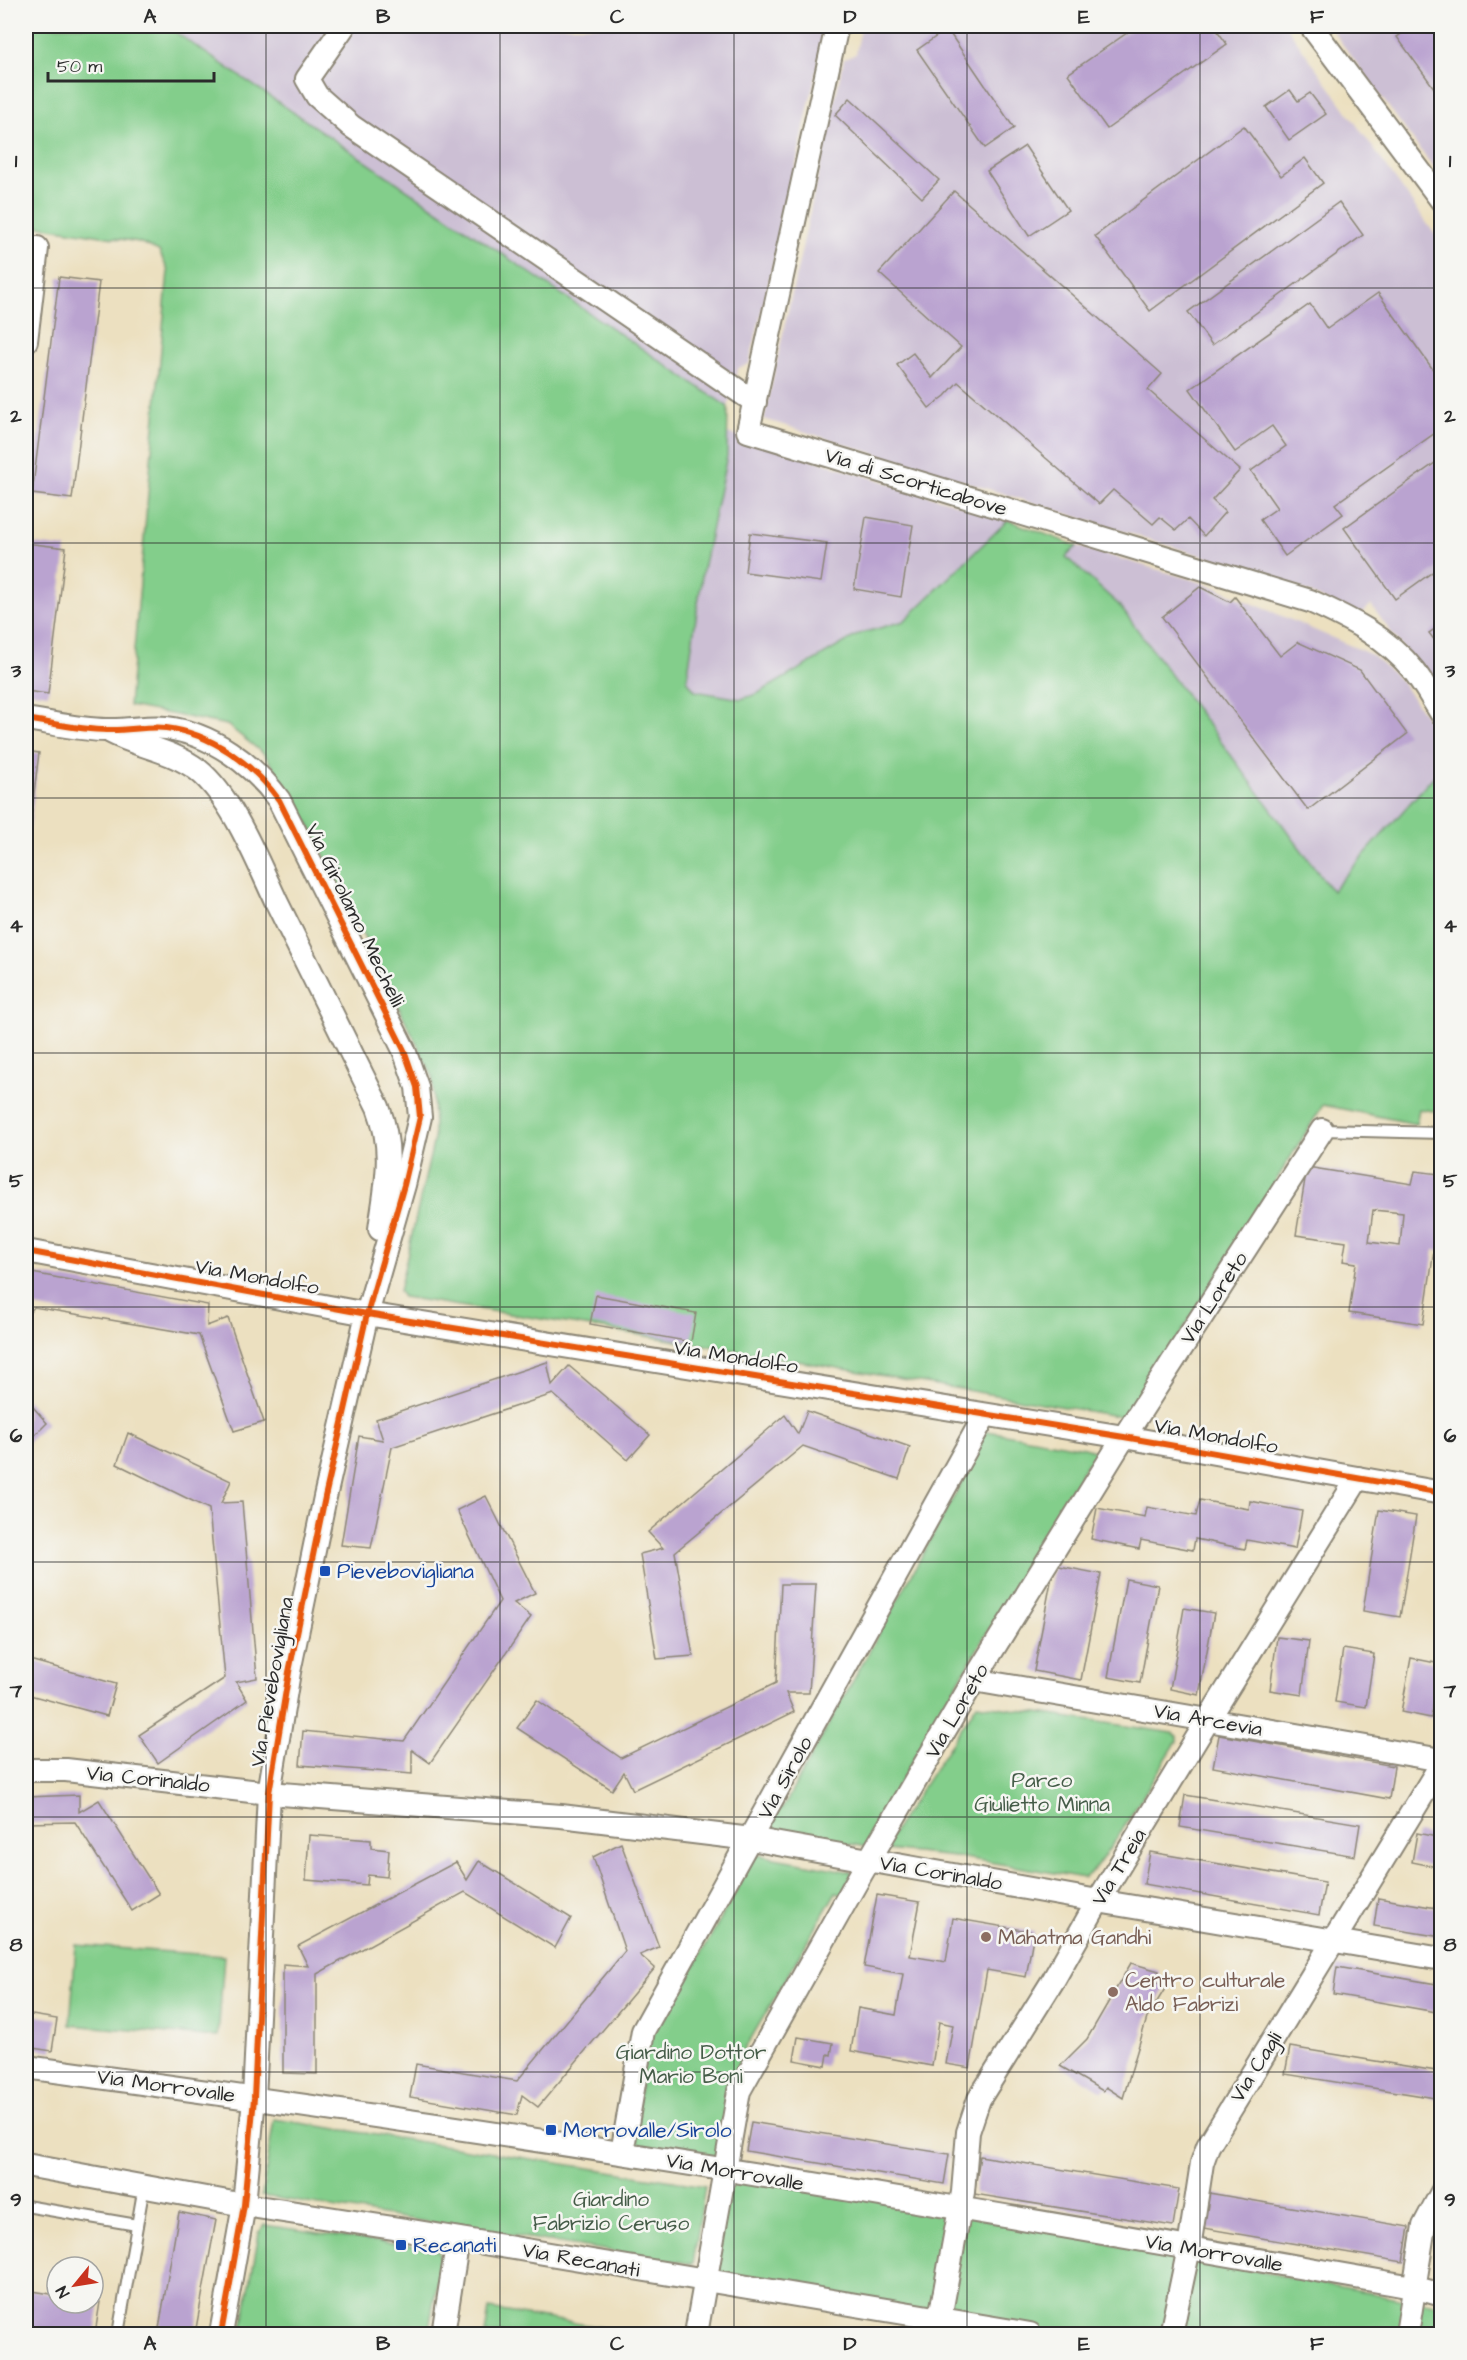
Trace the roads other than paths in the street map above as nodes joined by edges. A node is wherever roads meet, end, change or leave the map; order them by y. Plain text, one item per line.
1 (344, 26) edge
2 (837, 26) edge
3 (1311, 26) edge
4 (1442, 201) edge
5 (37, 248) dead end
6 (26, 341) edge
7 (754, 402) junction
8 (1442, 714) edge
9 (26, 719) edge
10 (107, 730) junction
11 (1322, 1130) joint
12 (1442, 1133) edge
13 (26, 1251) edge
14 (367, 1314) junction
15 (985, 1415) junction
16 (1124, 1437) junction
17 (1358, 1478) junction
18 (1442, 1493) edge
19 (974, 1680) junction
20 (1208, 1720) junction
21 (1442, 1761) edge
22 (26, 1770) edge
23 (269, 1793) junction
24 (751, 1839) junction
25 (869, 1860) junction
26 (1098, 1902) junction
27 (1334, 1941) junction
28 (1442, 1959) edge
29 (26, 2067) edge
30 (254, 2098) junction
31 (622, 2153) junction
32 (26, 2164) edge
33 (724, 2170) junction
34 (144, 2186) junction
35 (1442, 2192) edge
36 (244, 2205) junction
37 (26, 2206) edge
38 (960, 2209) junction
39 (137, 2224) junction
40 (458, 2240) junction
41 (1189, 2248) junction
42 (706, 2280) junction
43 (1413, 2287) junction
44 (1442, 2295) edge
45 (940, 2318) junction
46 (118, 2334) edge
47 (221, 2334) edge
48 (443, 2334) edge
49 (696, 2334) edge
50 (1030, 2334) edge
51 (1171, 2334) edge
52 (1407, 2334) edge

1 - 7 street
2 - 7 street, Via di Scorticabove
3 - 4 street
5 - 6 street
7 - 8 street, Via di Scorticabove
9 - 10 street, Via Girolamo Mechelli
10 - 14 street, Via Girolamo Mechelli
10 - 14 street, Via Girolamo Mechelli
11 - 12 lane
11 - 16 street, Via Loreto
13 - 14 street, Via Mondolfo
14 - 15 street, Via Mondolfo
14 - 23 street, Via Pievebovigliana
15 - 16 street, Via Mondolfo
15 - 24 street, Via Sirolo
16 - 17 street, Via Mondolfo
16 - 19 street, Via Loreto
17 - 18 street, Via Mondolfo
17 - 20 street, Via Treia
19 - 20 street, Via Arcevia
19 - 25 street, Via Loreto
20 - 21 street, Via Arcevia
20 - 26 street, Via Treia
21 - 27 street, Via Cagli
22 - 23 street, Via Corinaldo
23 - 24 street, Via Corinaldo
23 - 30 street, Via Pievebovigliana
24 - 25 street, Via Corinaldo
24 - 31 street, Via Sirolo
25 - 26 street, Via Corinaldo
25 - 33 street, Via Loreto
26 - 27 street, Via Corinaldo
26 - 38 street, Via Treia
27 - 28 street, Via Corinaldo
27 - 41 street, Via Cagli
29 - 30 street, Via Morrovalle
30 - 31 street, Via Morrovalle
30 - 36 street, Via Pievebovigliana
31 - 33 street, Via Morrovalle
32 - 34 street, Via Recanati
33 - 38 street, Via Morrovalle
33 - 42 street, Via Loreto
34 - 36 street, Via Recanati
34 - 39 lane
35 - 43 street
36 - 40 street, Via Recanati
36 - 47 street, Via Pievebovigliana
37 - 39 lane
38 - 41 street, Via Morrovalle
38 - 45 street, Via Treia
39 - 46 lane
40 - 42 street, Via Recanati
40 - 48 street
41 - 43 street, Via Morrovalle
41 - 51 street, Via Cagli
42 - 45 street, Via Recanati
42 - 49 street, Via Loreto
43 - 44 street, Via Morrovalle
43 - 52 street
45 - 50 street, Via Recanati

